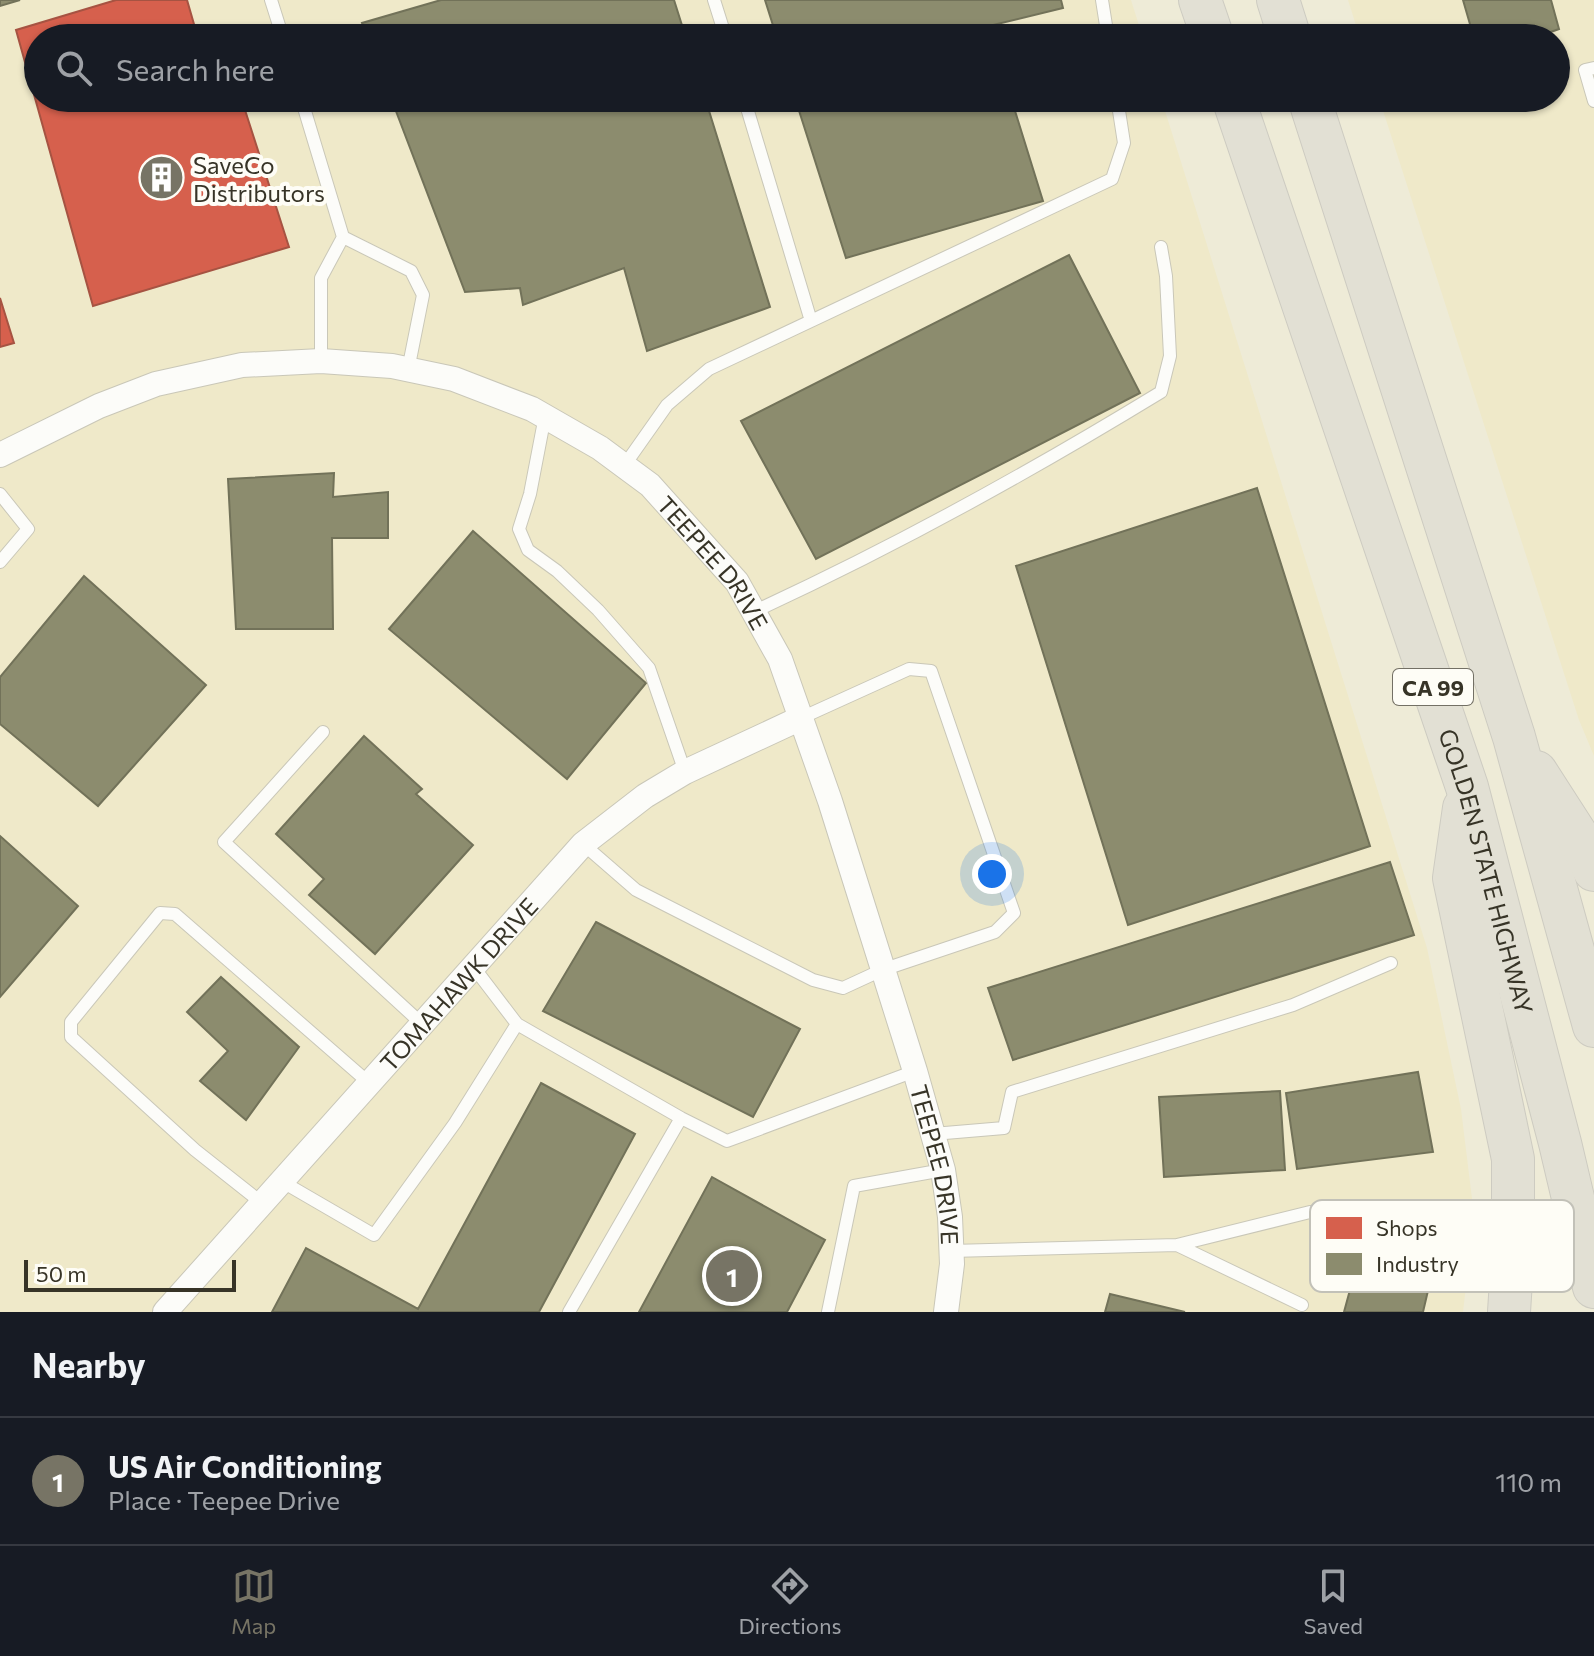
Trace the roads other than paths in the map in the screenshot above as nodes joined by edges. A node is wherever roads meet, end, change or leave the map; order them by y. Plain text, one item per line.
1 (271, 0) edge
2 (714, 0) edge
3 (1102, 0) edge
4 (1200, 0) edge
5 (1278, 0) edge
6 (279, 24) edge
7 (722, 24) edge
8 (1106, 24) edge
9 (1208, 24) edge
10 (1286, 24) edge
11 (1594, 68) edge
12 (1594, 101) edge
13 (305, 112) edge
14 (748, 112) edge
15 (1119, 112) edge
16 (1238, 112) edge
17 (1313, 112) edge
18 (343, 237) junction
19 (1161, 247) dead end
20 (811, 321) junction
21 (321, 361) junction
22 (408, 370) junction
23 (545, 416) junction
24 (0, 455) edge
25 (624, 466) junction
26 (0, 494) edge
27 (0, 562) edge
28 (755, 611) junction
29 (801, 718) junction
30 (323, 732) dead end
31 (1514, 737) junction
32 (685, 772) junction
33 (1467, 787) junction
34 (583, 844) junction
35 (1594, 870) edge
36 (1391, 963) dead end
37 (472, 965) junction
38 (882, 970) junction
39 (421, 1023) junction
40 (517, 1024) junction
41 (1594, 1026) edge
42 (915, 1071) junction
43 (368, 1082) junction
44 (681, 1118) junction
45 (933, 1134) junction
46 (943, 1170) junction
47 (281, 1181) junction
48 (1513, 1200) edge
49 (1573, 1200) edge
50 (1574, 1202) edge
51 (262, 1203) junction
52 (1310, 1212) dead end
53 (1177, 1245) junction
54 (951, 1251) junction
55 (1594, 1287) edge
56 (1510, 1292) edge
57 (1302, 1305) dead end
58 (165, 1312) edge
59 (569, 1312) edge
60 (828, 1312) edge
61 (946, 1312) edge
62 (1509, 1312) edge

1 - 6 lane
2 - 7 lane
3 - 8 lane
4 - 9 highway
5 - 10 highway
11 - 12 lane
13 - 18 lane
14 - 20 lane
15 - 20 lane
16 - 33 highway, GOLDEN STATE HIGHWAY / CA 99
17 - 31 highway, CA 99
18 - 21 lane
18 - 22 lane
19 - 28 lane
20 - 25 lane
21 - 22 street, TEEPEE DRIVE
21 - 24 street, TEEPEE DRIVE
22 - 23 street, TEEPEE DRIVE
23 - 25 street, TEEPEE DRIVE
23 - 32 lane
25 - 28 street, TEEPEE DRIVE
26 - 27 lane
28 - 29 street, TEEPEE DRIVE
29 - 32 street, TOMAHAWK DRIVE
29 - 38 street, TEEPEE DRIVE
29 - 38 lane
30 - 39 lane
31 - 35 highway
31 - 41 highway, CA 99
32 - 34 street, TOMAHAWK DRIVE
33 - 48 highway
33 - 49 highway, GOLDEN STATE HIGHWAY / CA 99
34 - 37 street, TOMAHAWK DRIVE
34 - 38 lane
36 - 45 lane
37 - 39 street, TOMAHAWK DRIVE
37 - 40 lane
38 - 42 street, TEEPEE DRIVE
39 - 43 street, TOMAHAWK DRIVE
40 - 44 lane
40 - 47 lane
42 - 44 lane
42 - 45 street, TEEPEE DRIVE
43 - 47 street, TOMAHAWK DRIVE
43 - 51 lane
44 - 59 lane
45 - 46 street, TEEPEE DRIVE
46 - 54 street, TEEPEE DRIVE
46 - 60 lane
47 - 51 street, TOMAHAWK DRIVE
50 - 55 highway, GOLDEN STATE HIGHWAY / CA 99
51 - 58 street, TOMAHAWK DRIVE
52 - 53 lane
53 - 54 lane
53 - 57 lane
54 - 61 street, TEEPEE DRIVE
56 - 62 highway

